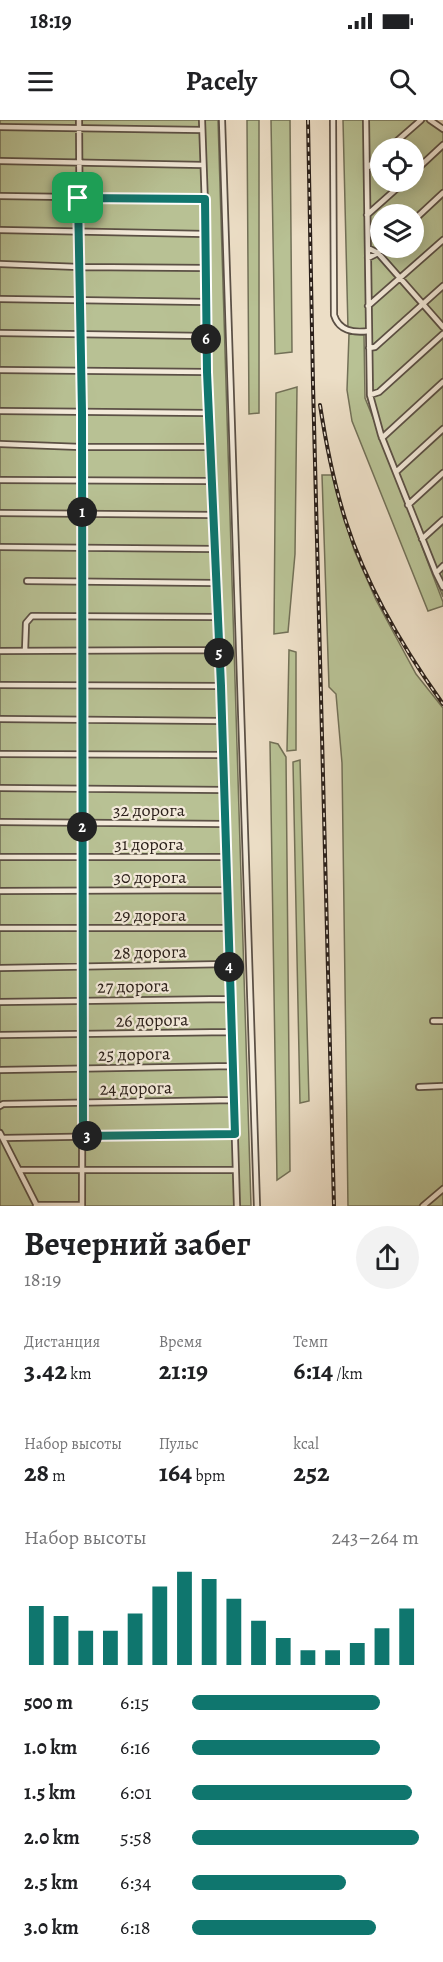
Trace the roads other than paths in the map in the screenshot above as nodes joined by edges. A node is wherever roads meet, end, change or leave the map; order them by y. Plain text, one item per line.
1 (79, 120) edge
2 (202, 120) edge
3 (222, 120) edge
4 (333, 120) edge
5 (366, 120) edge
6 (421, 120) edge
7 (430, 120) edge
8 (0, 127) edge
9 (78, 129) junction
10 (443, 129) edge
11 (202, 130) junction
12 (400, 138) edge
13 (443, 145) edge
14 (0, 161) edge
15 (78, 163) junction
16 (424, 163) edge
17 (203, 165) junction
18 (370, 165) edge
19 (367, 168) junction
20 (393, 192) edge
21 (443, 193) edge
22 (0, 196) edge
23 (78, 198) junction
24 (205, 199) junction
25 (424, 211) edge
26 (367, 216) junction
27 (0, 230) edge
28 (78, 231) junction
29 (206, 234) junction
30 (443, 240) edge
31 (368, 248) joint
32 (368, 258) joint
33 (382, 258) edge
34 (0, 264) edge
35 (79, 267) junction
36 (206, 268) junction
37 (400, 279) junction
38 (443, 286) edge
39 (0, 299) edge
40 (80, 301) junction
41 (207, 302) junction
42 (423, 304) junction
43 (368, 306) junction
44 (443, 327) edge
45 (369, 331) junction
46 (0, 333) edge
47 (443, 334) edge
48 (80, 335) junction
49 (206, 336) junction
50 (369, 348) junction
51 (0, 370) edge
52 (81, 370) junction
53 (207, 372) junction
54 (443, 382) edge
55 (370, 395) junction
56 (0, 411) edge
57 (82, 412) junction
58 (208, 413) junction
59 (443, 429) edge
60 (382, 438) junction
61 (0, 444) edge
62 (81, 447) junction
63 (210, 447) junction
64 (396, 472) junction
65 (443, 473) edge
66 (0, 480) edge
67 (81, 480) junction
68 (211, 481) junction
69 (408, 505) junction
70 (0, 513) edge
71 (82, 515) junction
72 (213, 515) junction
73 (443, 520) edge
74 (422, 539) junction
75 (0, 547) edge
76 (82, 548) junction
77 (215, 549) junction
78 (443, 566) edge
79 (436, 573) junction
80 (27, 581) dead end
81 (82, 581) junction
82 (216, 583) junction
83 (443, 587) edge
84 (81, 616) junction
85 (217, 617) junction
86 (82, 650) junction
87 (219, 650) junction
88 (0, 651) edge
89 (25, 651) junction
90 (0, 685) edge
91 (82, 685) junction
92 (221, 686) junction
93 (0, 719) edge
94 (83, 720) junction
95 (222, 721) junction
96 (0, 754) edge
97 (82, 754) junction
98 (223, 755) junction
99 (0, 788) edge
100 (82, 789) junction
101 (225, 790) junction
102 (0, 822) edge
103 (82, 823) junction
104 (225, 824) junction
105 (0, 857) edge
106 (81, 857) junction
107 (227, 857) junction
108 (228, 890) junction
109 (0, 891) edge
110 (81, 891) junction
111 (0, 928) edge
112 (228, 928) junction
113 (82, 929) junction
114 (229, 964) junction
115 (82, 967) junction
116 (0, 968) edge
117 (230, 999) junction
118 (82, 1000) junction
119 (0, 1002) edge
120 (433, 1021) dead end
121 (443, 1021) edge
122 (231, 1032) junction
123 (82, 1034) junction
124 (0, 1035) edge
125 (233, 1066) junction
126 (82, 1068) junction
127 (0, 1070) edge
128 (419, 1086) dead end
129 (443, 1086) edge
130 (0, 1097) edge
131 (234, 1100) junction
132 (83, 1102) junction
133 (2, 1105) edge
134 (235, 1134) junction
135 (1, 1136) edge
136 (83, 1136) junction
137 (20, 1170) junction
138 (82, 1170) junction
139 (236, 1170) junction
140 (443, 1189) edge
141 (36, 1205) edge
142 (82, 1205) edge
143 (237, 1206) edge
144 (257, 1206) edge
145 (423, 1206) edge

1 - 9 street
2 - 11 street
3 - 144 street
4 - 45 street
5 - 19 street
6 - 12 street
7 - 10 street
8 - 9 street
9 - 11 street
9 - 15 street
11 - 17 street
13 - 16 street
14 - 15 street
15 - 17 street
15 - 23 street
17 - 24 street
18 - 19 street
19 - 26 street
20 - 26 street
21 - 25 street
22 - 23 street
23 - 24 street
23 - 28 street
24 - 29 street
26 - 31 street
27 - 28 street
28 - 29 street
28 - 35 street
29 - 36 street
30 - 37 street
31 - 32 street
32 - 43 street
33 - 37 street
34 - 35 street
35 - 36 street
35 - 40 street
36 - 41 street
37 - 42 street
37 - 43 street
38 - 42 street
39 - 40 street
40 - 41 street
40 - 48 street
41 - 49 street
42 - 44 street
42 - 50 street
43 - 45 street
45 - 50 street
46 - 48 street
47 - 55 street
48 - 49 street
48 - 52 street
49 - 53 street
50 - 55 street
51 - 52 street
52 - 53 street
52 - 57 street
53 - 58 street
54 - 60 street
55 - 60 street
56 - 57 street
57 - 58 street
57 - 62 street
58 - 63 street
59 - 64 street
60 - 64 street
61 - 62 street
62 - 63 street
62 - 67 street
63 - 68 street
64 - 69 street
65 - 69 street
66 - 67 street
67 - 68 street
67 - 71 street
68 - 72 street
69 - 74 street
70 - 71 street
71 - 72 street
71 - 76 street
72 - 77 street
73 - 74 street
74 - 79 street
75 - 76 street
76 - 77 street
76 - 81 street
77 - 82 street
78 - 79 street
79 - 83 street
80 - 81 street
81 - 82 street
81 - 84 street
82 - 85 street
84 - 85 street
84 - 86 street
84 - 89 street
85 - 87 street
86 - 87 street
86 - 89 street
86 - 91 street
87 - 92 street
88 - 89 street
90 - 91 street
91 - 92 street
91 - 94 street
92 - 95 street
93 - 94 street
94 - 95 street
94 - 97 street
95 - 98 street
96 - 97 street
97 - 98 street
97 - 100 street
98 - 101 street
99 - 100 street
100 - 101 street
100 - 103 street
101 - 104 street
102 - 103 street, 32 дорога
103 - 104 street, 32 дорога
103 - 106 street
104 - 107 street
105 - 106 street, 31 дорога
106 - 107 street, 31 дорога
106 - 110 street
107 - 108 street
108 - 110 street, 30 дорога
108 - 112 street
109 - 110 street, 30 дорога
110 - 113 street
111 - 113 street, 29 дорога
112 - 113 street, 29 дорога
112 - 114 street
113 - 115 street
114 - 115 street, 28 дорога
114 - 117 street
115 - 116 street, 28 дорога
115 - 118 street
117 - 118 street, 27 дорога
117 - 122 street
118 - 119 street, 27 дорога
118 - 123 street
120 - 121 street
122 - 123 street, 26 дорога
122 - 125 street
123 - 124 street, 26 дорога
123 - 126 street
125 - 126 street, 25 дорога
125 - 131 street
126 - 127 street, 25 дорога
126 - 132 street
128 - 129 street
130 - 133 street
131 - 132 street, 24 дорога
131 - 134 street
132 - 133 street, 24 дорога
132 - 136 street
134 - 136 street
134 - 139 street
135 - 136 street
135 - 137 street
136 - 138 street
137 - 138 street
137 - 141 street
138 - 139 street
138 - 142 street
139 - 143 street
140 - 145 street
141 - 142 street

